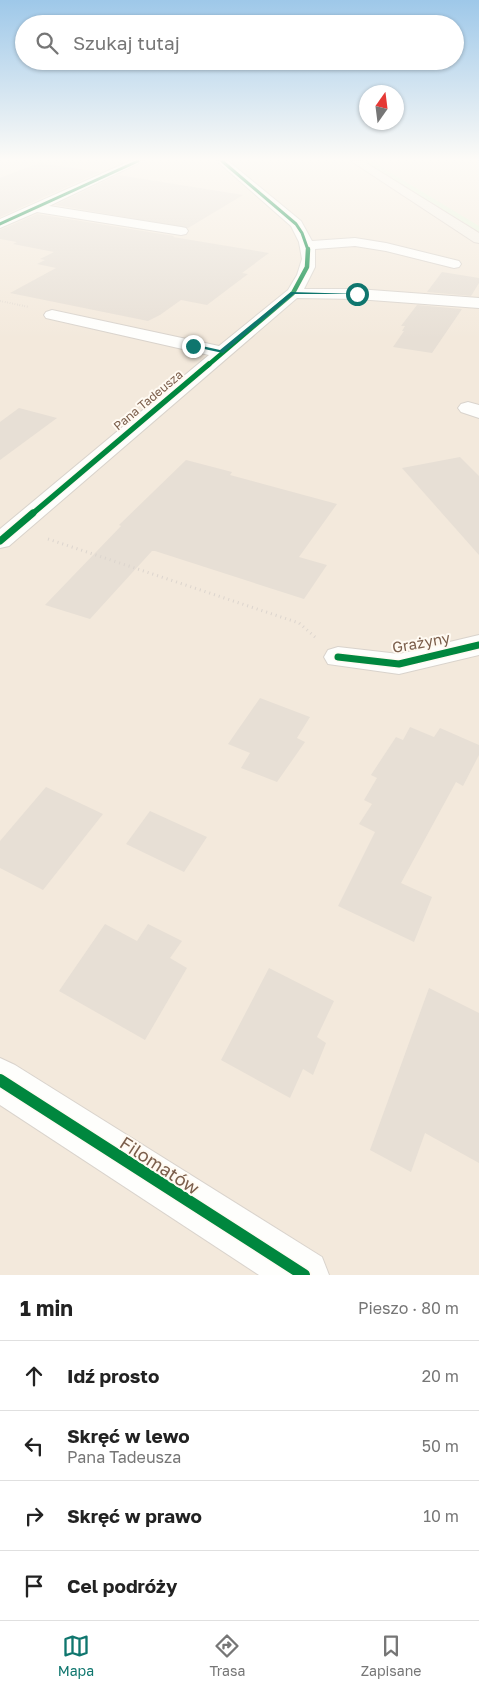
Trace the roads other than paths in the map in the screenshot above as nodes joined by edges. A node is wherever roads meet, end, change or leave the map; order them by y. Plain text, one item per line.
1 (115, 220) edge
2 (292, 220) edge
3 (451, 220) edge
4 (181, 231) dead end
5 (479, 238) edge
6 (308, 245) junction
7 (454, 264) dead end
8 (293, 292) junction
9 (479, 303) edge
10 (52, 315) dead end
11 (221, 352) junction
12 (5, 531) edge
13 (479, 645) edge
14 (338, 657) road end
15 (0, 1080) edge
16 (304, 1275) edge

1 - 4 street
2 - 6 street
3 - 5 main road
6 - 7 street
6 - 8 street, Pana Tadeusza
8 - 9 street
8 - 11 street, Pana Tadeusza
10 - 11 street
11 - 12 street, Pana Tadeusza
13 - 14 street, Grażyny
15 - 16 street, Filomatów

